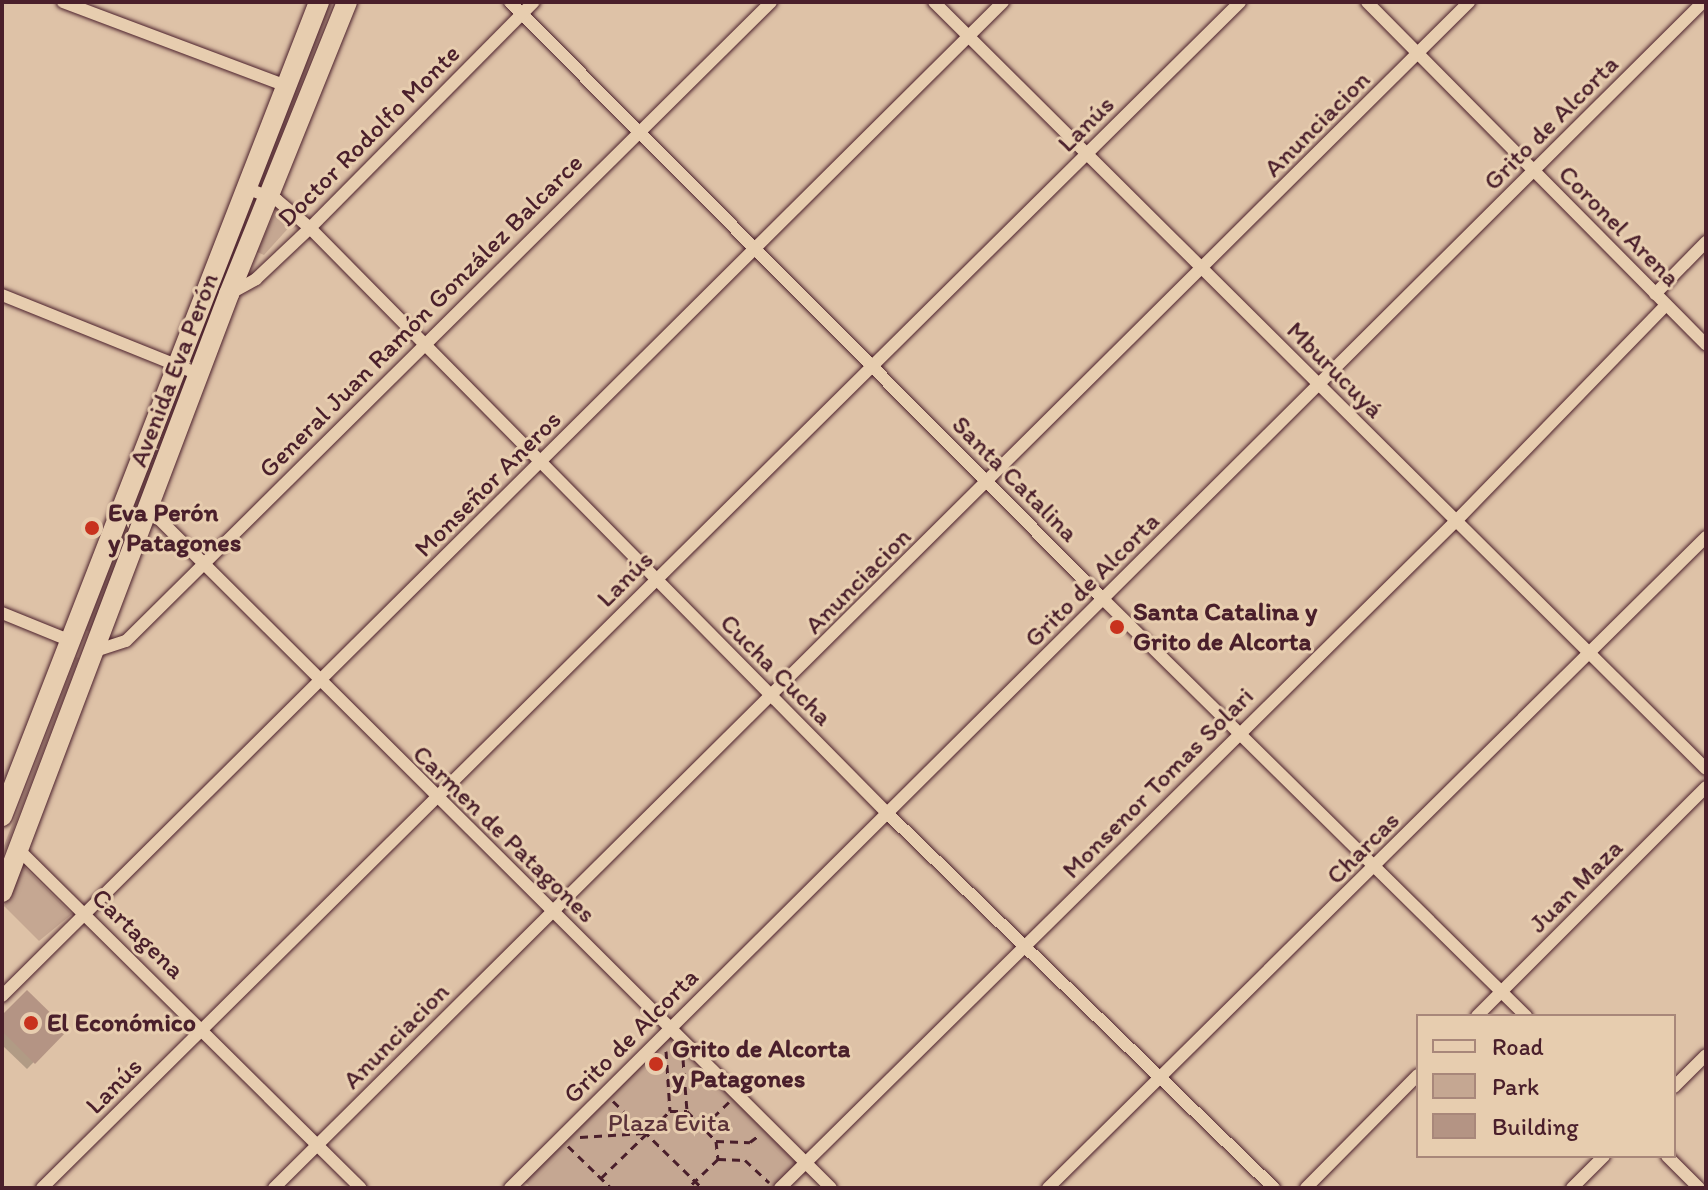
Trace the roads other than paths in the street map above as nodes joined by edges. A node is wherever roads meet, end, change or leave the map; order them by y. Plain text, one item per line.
1 (63, 2) edge
2 (319, 2) edge
3 (347, 2) edge
4 (510, 2) edge
5 (534, 2) edge
6 (771, 2) edge
7 (934, 2) edge
8 (1003, 2) edge
9 (1240, 2) edge
10 (1367, 2) edge
11 (1469, 2) edge
12 (1703, 2) edge
13 (522, 14) junction
14 (969, 37) junction
15 (1418, 54) junction
16 (286, 86) junction
17 (638, 132) junction
18 (1086, 155) junction
19 (1534, 171) junction
20 (246, 188) junction
21 (269, 197) junction
22 (310, 228) junction
23 (1706, 242) edge
24 (758, 249) junction
25 (1203, 270) junction
26 (229, 294) junction
27 (1655, 294) junction
28 (2, 295) edge
29 (1666, 305) junction
30 (422, 344) junction
31 (1706, 344) edge
32 (178, 366) junction
33 (873, 367) junction
34 (199, 374) junction
35 (1320, 386) junction
36 (539, 464) junction
37 (989, 482) junction
38 (149, 509) junction
39 (1457, 520) junction
40 (1706, 537) edge
41 (202, 564) junction
42 (656, 580) junction
43 (1104, 600) junction
44 (2, 613) edge
45 (71, 641) junction
46 (98, 650) junction
47 (1593, 651) junction
48 (319, 680) junction
49 (772, 697) junction
50 (1239, 730) junction
51 (1706, 769) edge
52 (1706, 787) edge
53 (436, 799) junction
54 (887, 813) junction
55 (2, 816) edge
56 (18, 849) junction
57 (1377, 865) junction
58 (2, 892) edge
59 (553, 911) junction
60 (85, 913) junction
61 (1026, 947) junction
62 (1501, 991) junction
63 (2, 996) edge
64 (1479, 1014) edge
65 (1524, 1014) edge
66 (204, 1028) junction
67 (667, 1031) junction
68 (1706, 1055) edge
69 (1416, 1077) edge
70 (1162, 1078) junction
71 (1676, 1085) edge
72 (318, 1144) junction
73 (1602, 1158) edge
74 (1669, 1158) edge
75 (805, 1164) junction
76 (42, 1188) edge
77 (274, 1188) edge
78 (361, 1188) edge
79 (510, 1188) edge
80 (778, 1188) edge
81 (831, 1188) edge
82 (1048, 1188) edge
83 (1274, 1188) edge
84 (1306, 1188) edge
85 (1572, 1188) edge
86 (1699, 1188) edge

1 - 16 street
2 - 16 main road, Avenida Eva Perón
3 - 21 main road, Avenida Eva Perón
4 - 13 street, Santa Catalina
5 - 13 street, Doctor Rodolfo Monte
6 - 17 street, General Juan Ramón González Balcarce
7 - 14 street, Mburucuyá
8 - 14 street, Monseñor Aneros
9 - 18 street, Lanús
10 - 15 street, Coronel Arena
11 - 15 street, Anunciacion
12 - 19 street, Grito de Alcorta
13 - 17 street, Santa Catalina
13 - 22 street, Doctor Rodolfo Monte
14 - 18 street, Mburucuyá
14 - 24 street, Monseñor Aneros
15 - 19 street, Coronel Arena
15 - 25 street, Anunciacion
16 - 20 main road, Avenida Eva Perón
17 - 24 street, Santa Catalina
17 - 30 street, General Juan Ramón González Balcarce
18 - 25 street, Mburucuyá
18 - 33 street, Lanús
19 - 27 street, Coronel Arena
19 - 35 street, Grito de Alcorta
20 - 21 street, Cucha Cucha
20 - 32 main road, Avenida Eva Perón
21 - 22 street, Cucha Cucha
21 - 26 main road, Avenida Eva Perón
22 - 26 street, Doctor Rodolfo Monte
22 - 30 street, Cucha Cucha
23 - 27 street
24 - 33 street, Santa Catalina
24 - 36 street, Monseñor Aneros
25 - 35 street, Mburucuyá
25 - 37 street, Anunciacion
26 - 34 main road, Avenida Eva Perón
27 - 29 street, Coronel Arena
28 - 32 street
29 - 31 street, Coronel Arena
29 - 39 street, Monsenor Tomas Solari
30 - 36 street, Cucha Cucha
30 - 41 street, General Juan Ramón González Balcarce
32 - 34 street
32 - 45 main road, Avenida Eva Perón
33 - 37 street, Santa Catalina
33 - 42 street, Lanús
34 - 38 main road, Avenida Eva Perón
35 - 39 street, Mburucuyá
35 - 43 street, Grito de Alcorta
36 - 42 street, Cucha Cucha
36 - 48 street, Monseñor Aneros
37 - 43 street, Santa Catalina
37 - 49 street, Anunciacion
38 - 41 street, Carmen de Patagones
38 - 46 main road, Avenida Eva Perón
39 - 47 street, Mburucuyá
39 - 50 street, Monsenor Tomas Solari
40 - 47 street, Charcas
41 - 46 street, General Juan Ramón González Balcarce
41 - 48 street, Carmen de Patagones
42 - 49 street, Cucha Cucha
42 - 53 street, Lanús
43 - 50 street, Santa Catalina
43 - 54 street, Grito de Alcorta
44 - 45 street
45 - 55 main road, Avenida Eva Perón
46 - 56 main road, Avenida Eva Perón
47 - 51 street, Mburucuyá
47 - 57 street, Charcas
48 - 53 street, Carmen de Patagones
48 - 60 street, Monseñor Aneros
49 - 54 street, Cucha Cucha
49 - 59 street, Anunciacion
50 - 57 street, Santa Catalina
50 - 61 street, Monsenor Tomas Solari
52 - 62 street, Juan Maza
53 - 59 street, Carmen de Patagones
53 - 66 street, Lanús
54 - 61 street, Cucha Cucha
54 - 67 street, Grito de Alcorta
56 - 58 main road, Avenida Eva Perón
56 - 60 street, Cartagena
57 - 62 street, Santa Catalina
57 - 70 street, Charcas
59 - 67 street, Carmen de Patagones
59 - 72 street, Anunciacion
60 - 63 street, Monseñor Aneros
60 - 66 street, Cartagena
61 - 70 street, Cucha Cucha
61 - 75 street, Monsenor Tomas Solari
62 - 64 street, Juan Maza
62 - 65 street, Santa Catalina
66 - 72 street, Cartagena
66 - 76 street, Lanús
67 - 75 street, Carmen de Patagones
67 - 79 street, Grito de Alcorta
68 - 71 street
69 - 84 street
70 - 82 street, Charcas
70 - 83 street, Cucha Cucha
72 - 77 street, Anunciacion
72 - 78 street, Cartagena
73 - 85 street
74 - 86 street
75 - 80 street, Monsenor Tomas Solari
75 - 81 street, Carmen de Patagones

